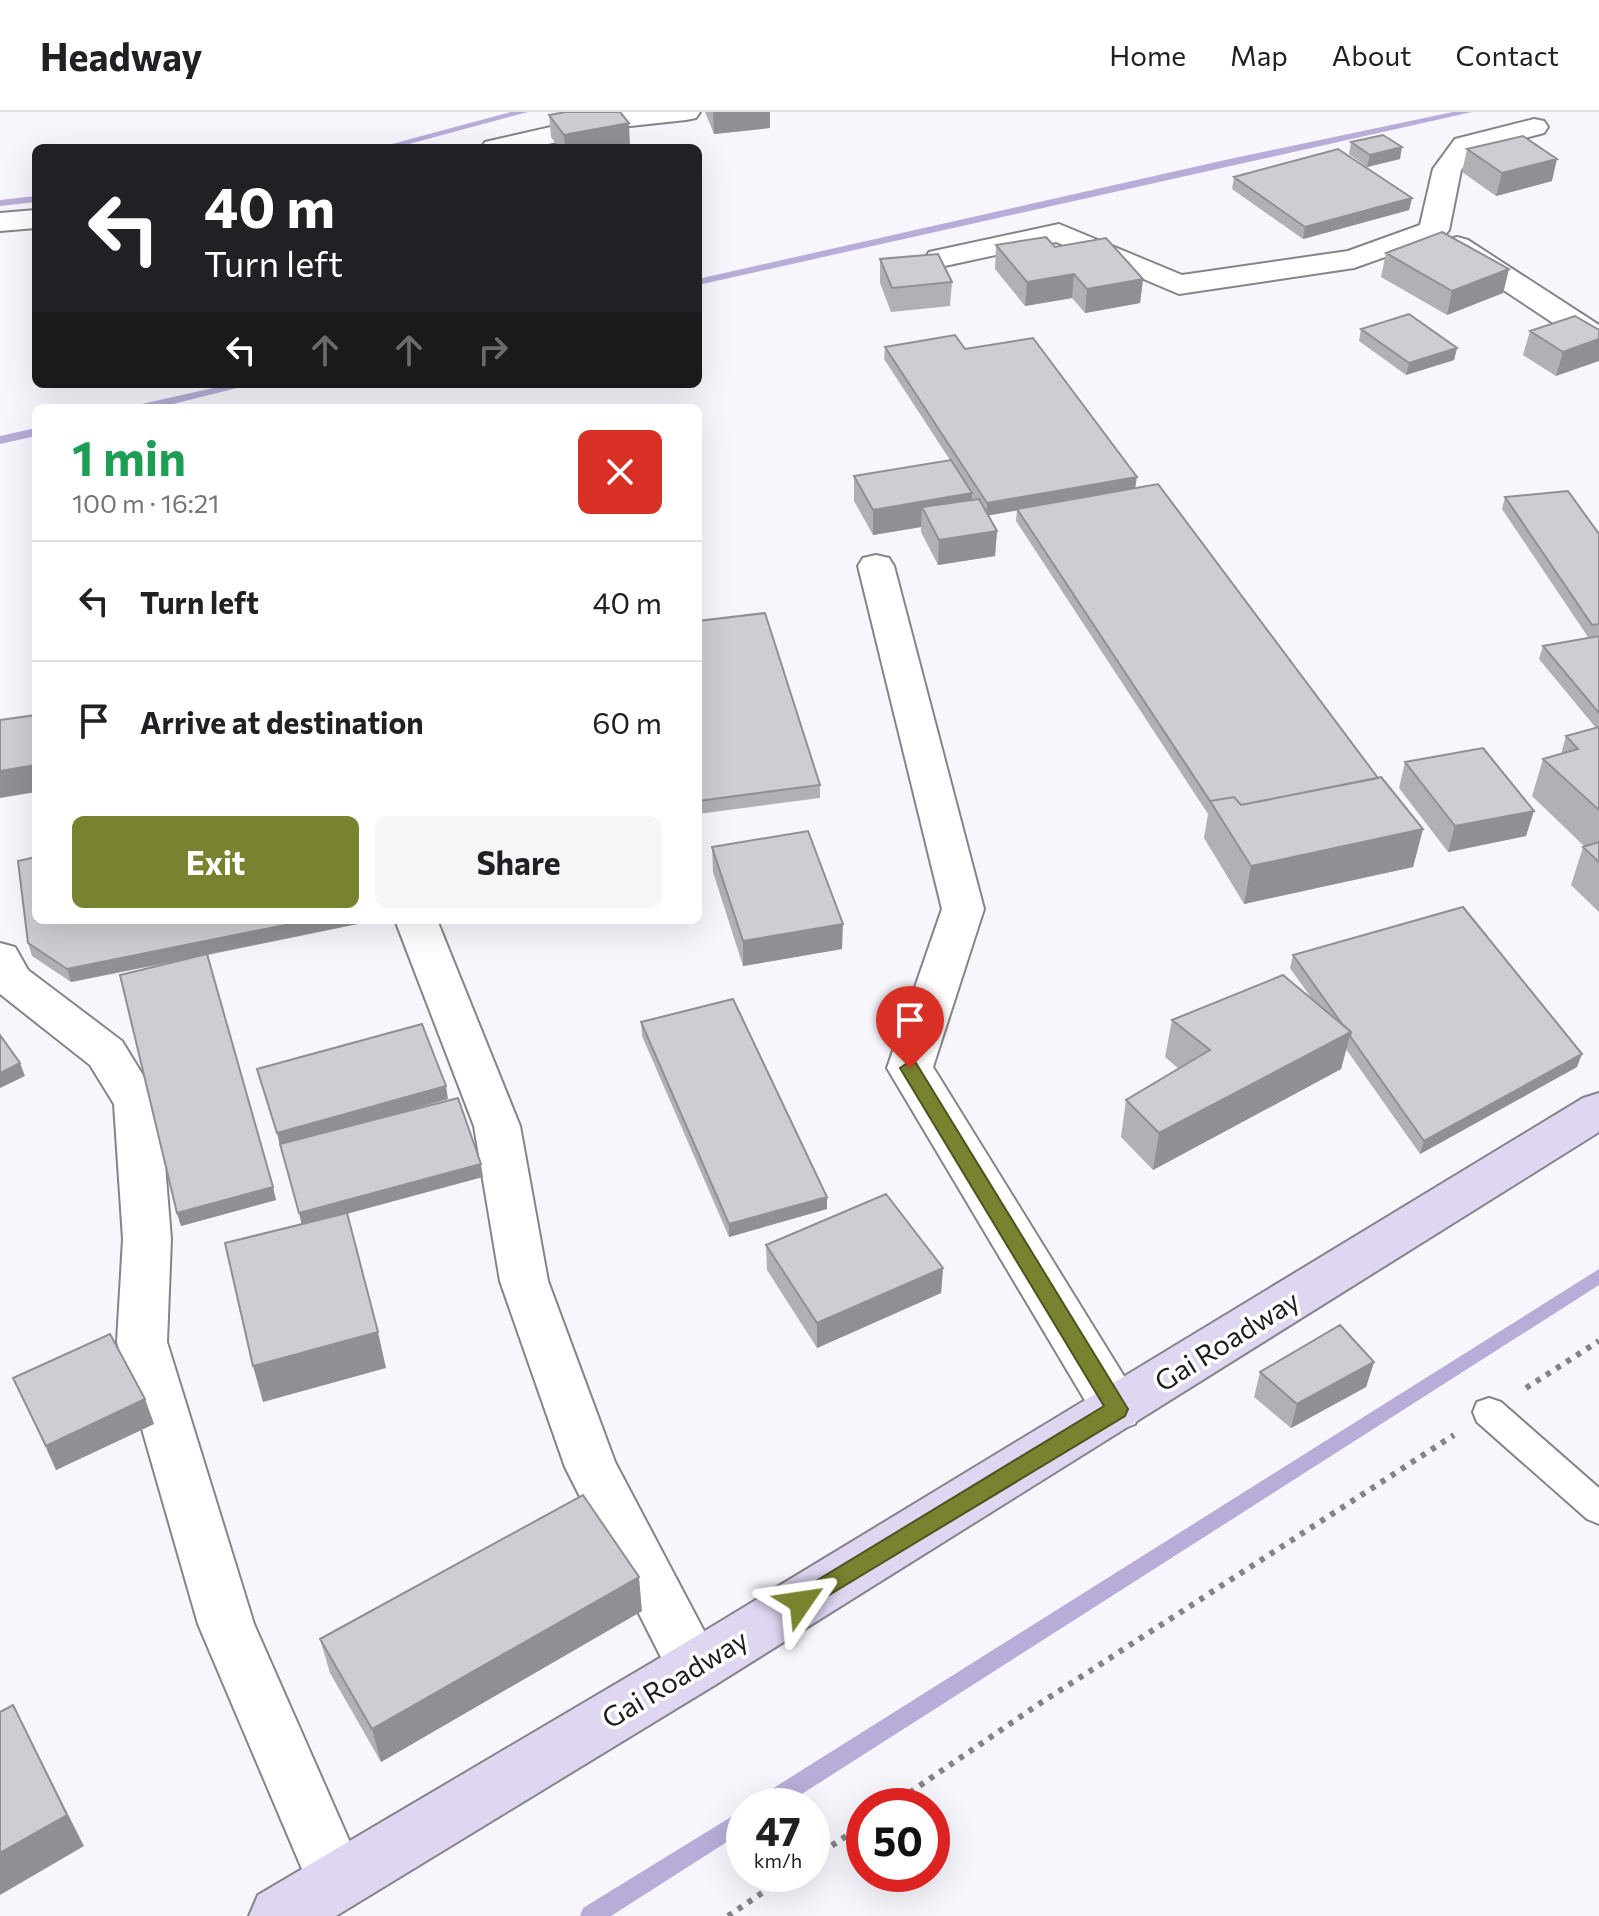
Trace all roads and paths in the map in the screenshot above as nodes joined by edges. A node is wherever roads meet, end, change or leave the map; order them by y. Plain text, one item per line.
1 (686, 112) edge
2 (1534, 127) dead end
3 (512, 144) edge
4 (32, 219) edge
5 (0, 222) edge
6 (1434, 230) junction
7 (940, 258) edge
8 (1599, 339) edge
9 (876, 566) dead end
10 (418, 924) edge
11 (0, 958) edge
12 (1599, 1110) edge
13 (1599, 1341) edge
14 (1117, 1409) junction
15 (1489, 1412) junction
16 (1599, 1509) edge
17 (695, 1667) junction
18 (916, 1788) edge
19 (337, 1881) junction
20 (763, 1892) edge
21 (279, 1916) edge
22 (728, 1916) edge

1 - 3 street
2 - 6 street
4 - 5 street
6 - 7 street
6 - 8 street
9 - 14 street
10 - 17 street
11 - 19 street
12 - 14 main road, Gai Roadway
13 - 15 path
14 - 17 main road, Gai Roadway
15 - 16 lane
15 - 18 path
17 - 19 main road, Gai Roadway
19 - 21 main road, Gai Roadway
20 - 22 path

